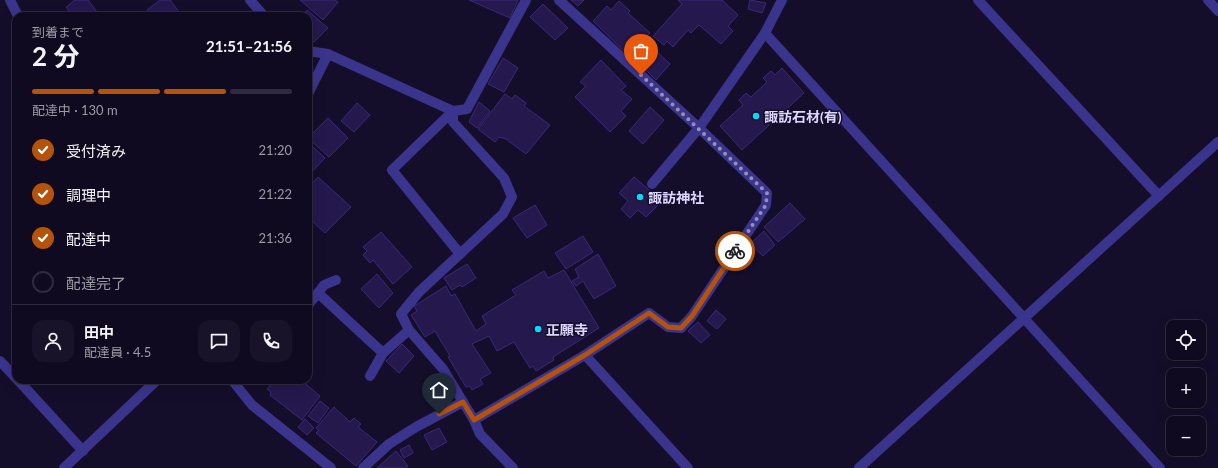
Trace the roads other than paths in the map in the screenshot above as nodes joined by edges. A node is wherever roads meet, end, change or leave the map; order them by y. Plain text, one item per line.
1 (10, 0) edge
2 (250, 0) edge
3 (526, 0) edge
4 (559, 0) edge
5 (782, 0) edge
6 (978, 0) edge
7 (1208, 0) edge
8 (1218, 11) edge
9 (16, 12) edge
10 (260, 12) edge
11 (765, 33) junction
12 (312, 52) edge
13 (328, 54) junction
14 (312, 86) edge
15 (453, 111) junction
16 (699, 128) junction
17 (1218, 142) edge
18 (652, 184) dead end
19 (1159, 196) junction
20 (460, 254) junction
21 (336, 280) dead end
22 (318, 293) junction
23 (312, 300) edge
24 (1024, 319) junction
25 (408, 330) junction
26 (383, 353) junction
27 (585, 355) junction
28 (0, 361) edge
29 (12, 374) edge
30 (370, 376) dead end
31 (22, 384) edge
32 (153, 384) edge
33 (239, 384) edge
34 (463, 402) junction
35 (474, 420) junction
36 (83, 451) junction
37 (64, 468) edge
38 (331, 468) edge
39 (363, 468) edge
40 (513, 468) edge
41 (688, 468) edge
42 (859, 468) edge
43 (1160, 468) edge

1 - 9 street
2 - 10 street
3 - 15 street
4 - 16 street
5 - 11 street
6 - 19 street
7 - 8 street
11 - 16 street
11 - 24 street
12 - 13 street
13 - 14 street
13 - 15 street
15 - 20 street
15 - 20 street
16 - 18 street
16 - 27 street
17 - 19 street
19 - 24 street
20 - 25 street
21 - 22 street
22 - 23 street
22 - 26 street
24 - 42 street
24 - 43 street
25 - 26 street
25 - 34 street
26 - 30 street
27 - 35 street
27 - 41 street
28 - 29 street
31 - 36 street
32 - 36 street
33 - 38 street
34 - 35 street
34 - 39 street
35 - 40 street
36 - 37 street

